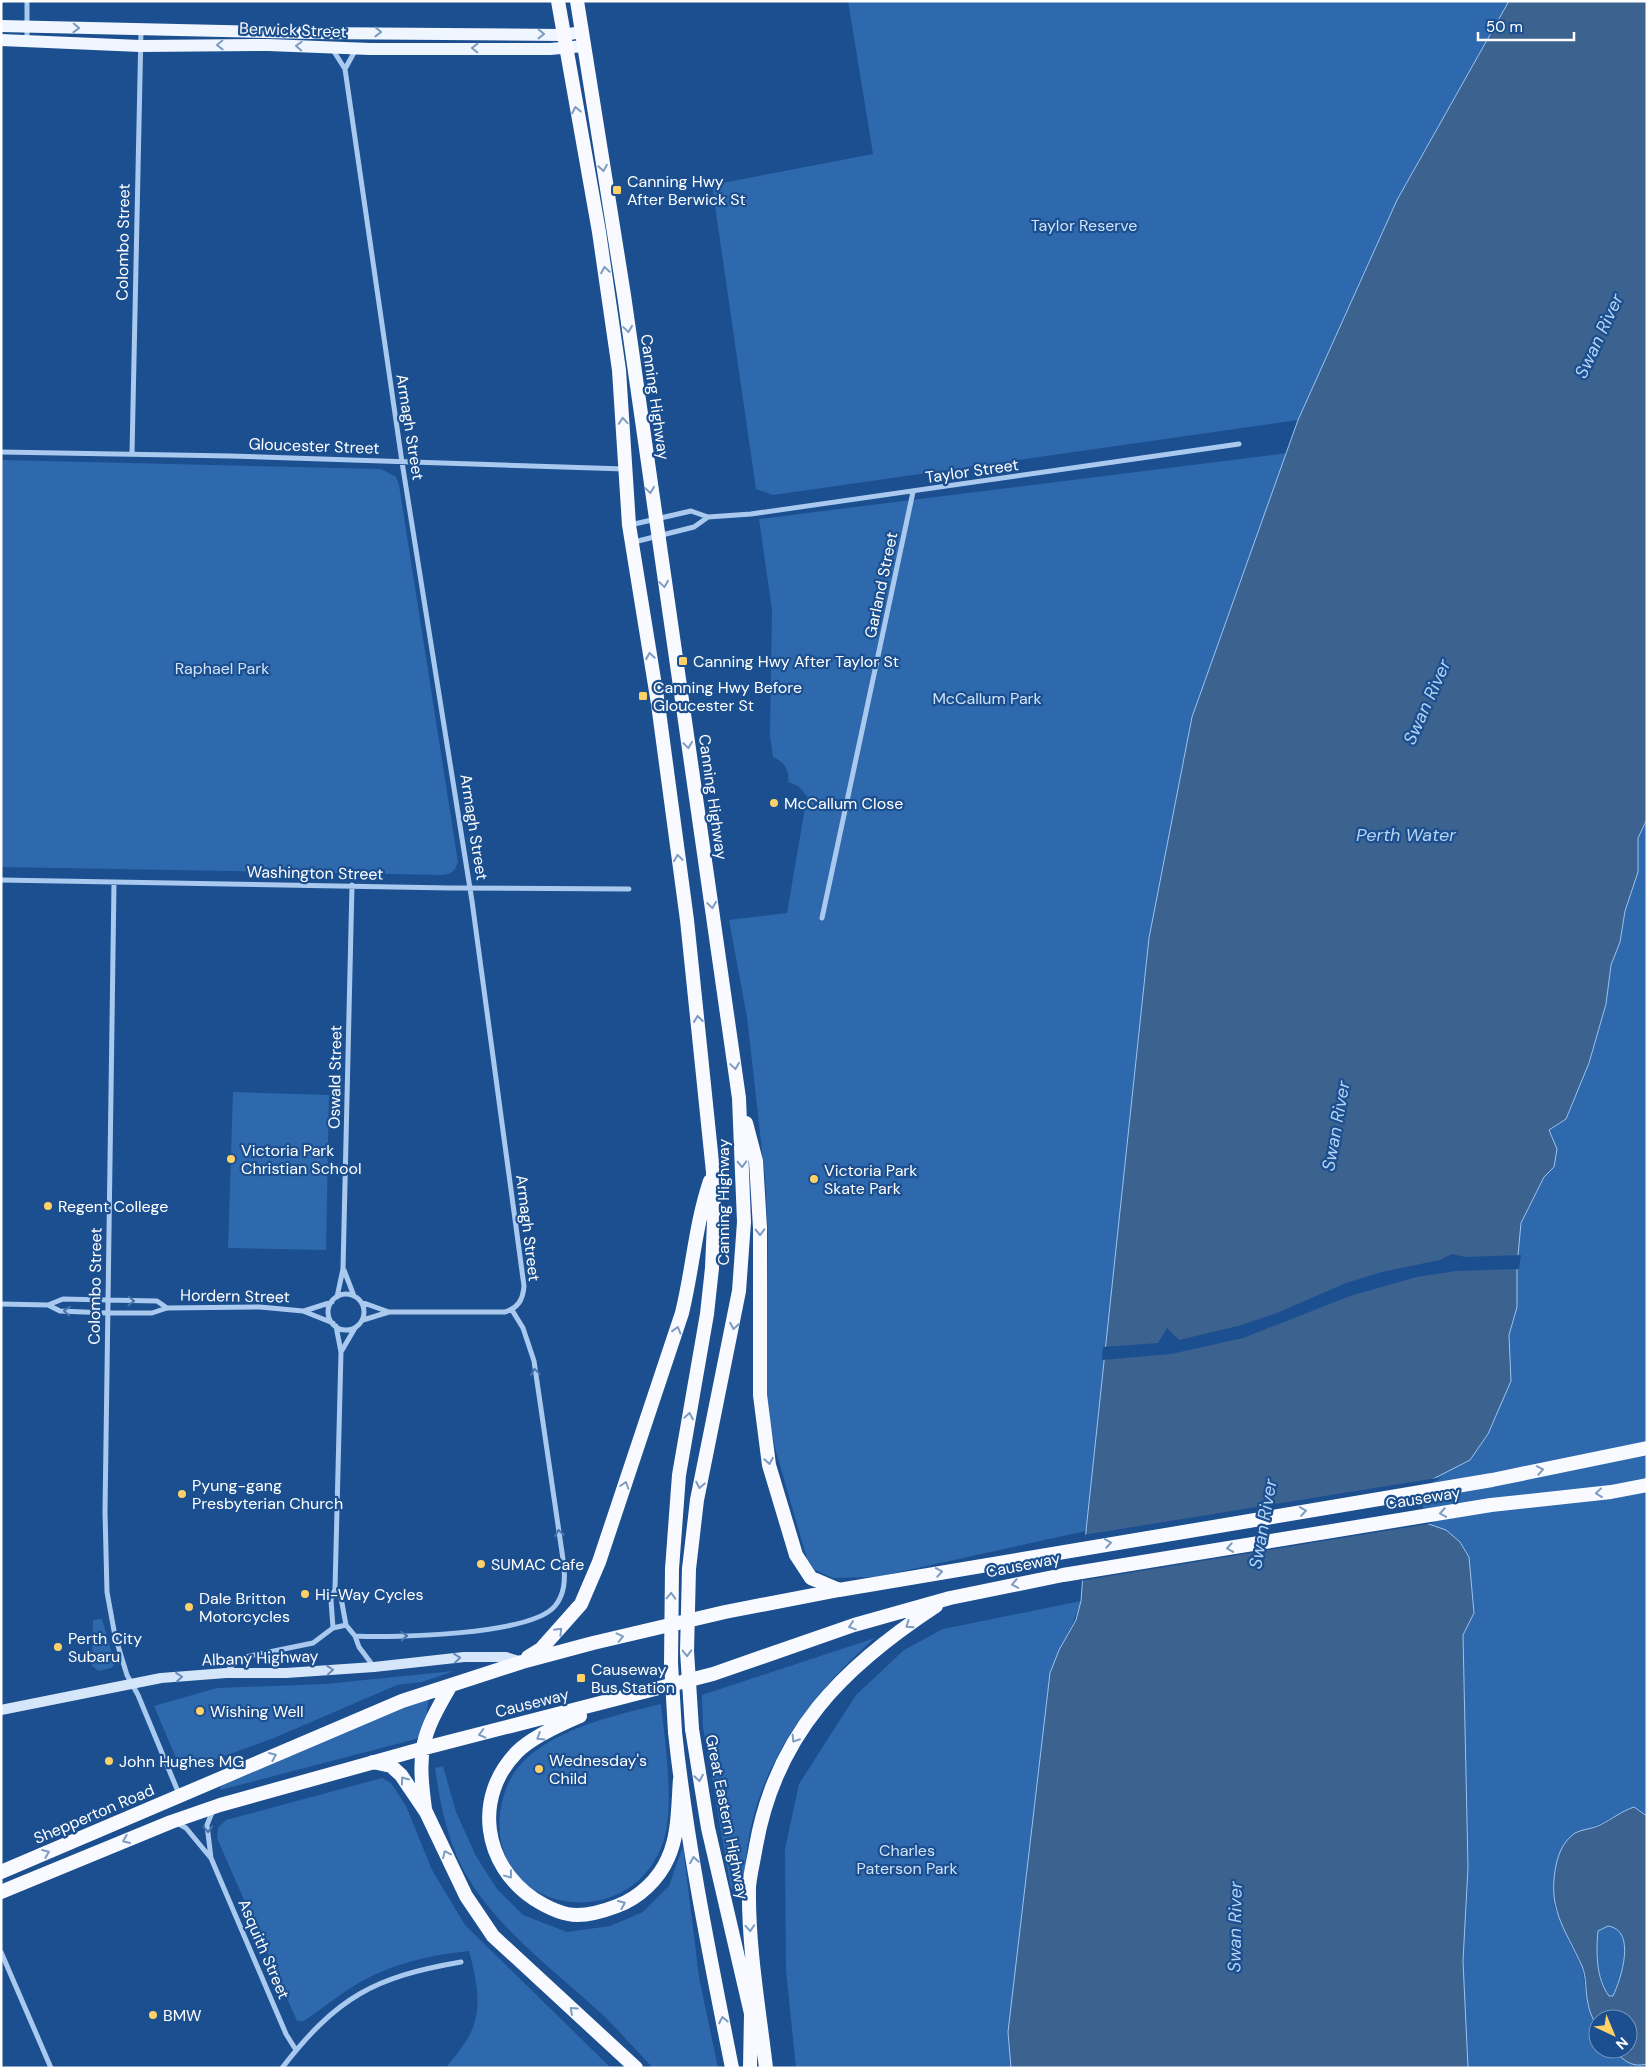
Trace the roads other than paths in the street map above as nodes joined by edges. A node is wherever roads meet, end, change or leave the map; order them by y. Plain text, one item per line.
1 (27, 1) edge
2 (558, 1) edge
3 (577, 1) edge
4 (1, 26) edge
5 (27, 27) junction
6 (141, 30) junction
7 (583, 39) junction
8 (1, 40) edge
9 (27, 41) junction
10 (564, 41) junction
11 (140, 46) junction
12 (330, 48) junction
13 (356, 48) junction
14 (345, 69) junction
15 (1239, 444) dead end
16 (1, 452) edge
17 (132, 454) junction
18 (402, 462) junction
19 (626, 469) junction
20 (913, 492) junction
21 (708, 516) junction
22 (654, 518) junction
23 (629, 525) junction
24 (657, 536) junction
25 (632, 543) junction
26 (1, 880) edge
27 (114, 883) junction
28 (352, 885) junction
29 (470, 888) junction
30 (629, 889) dead end
31 (822, 918) dead end
32 (739, 1098) junction
33 (713, 1172) junction
34 (344, 1269) junction
35 (354, 1296) junction
36 (337, 1297) junction
37 (107, 1300) junction
38 (332, 1302) junction
39 (361, 1302) junction
40 (1, 1304) edge
41 (48, 1305) junction
42 (167, 1308) junction
43 (512, 1310) junction
44 (303, 1311) junction
45 (107, 1312) junction
46 (389, 1312) junction
47 (363, 1320) junction
48 (334, 1325) junction
49 (356, 1328) junction
50 (341, 1352) junction
51 (1647, 1448) edge
52 (1647, 1485) edge
53 (689, 1569) joint
54 (335, 1589) junction
55 (839, 1590) junction
56 (950, 1598) junction
57 (346, 1625) junction
58 (333, 1628) junction
59 (355, 1636) junction
60 (522, 1662) junction
61 (374, 1667) junction
62 (226, 1673) junction
63 (132, 1684) junction
64 (451, 1685) junction
65 (615, 1700) junction
66 (1, 1710) edge
67 (421, 1749) junction
68 (373, 1762) junction
69 (680, 1779) junction
70 (180, 1796) junction
71 (220, 1805) junction
72 (426, 1812) junction
73 (171, 1822) junction
74 (211, 1858) junction
75 (1, 1872) edge
76 (1, 1892) edge
77 (1, 1952) edge
78 (461, 1962) dead end
79 (751, 2014) junction
80 (296, 2050) junction
81 (51, 2068) edge
82 (282, 2068) edge
83 (636, 2068) edge
84 (732, 2068) edge
85 (750, 2068) edge
86 (765, 2068) edge

1 - 5 street
2 - 10 highway, Canning Highway
3 - 7 highway, Canning Highway
4 - 5 main road, Berwick Street
5 -> 6 main road, Berwick Street
5 - 9 street
6 -> 10 main road, Berwick Street
6 - 11 street, Colombo Street
7 - 10 main road, Berwick Street
7 -> 22 highway, Canning Highway
8 - 9 main road, Berwick Street
9 - 11 main road, Berwick Street
10 -> 13 main road, Berwick Street
19 -> 10 highway, Canning Highway
12 -> 11 main road, Berwick Street
11 - 17 street, Colombo Street
12 - 13 main road, Berwick Street
12 - 14 street, Armagh Street
13 - 14 street
14 - 18 street, Armagh Street
15 - 20 street, Taylor Street
16 - 17 street, Gloucester Street
17 - 18 street, Gloucester Street
18 - 19 street, Gloucester Street
18 - 29 street, Armagh Street
19 - 23 highway, Canning Highway
20 - 21 street, Taylor Street
20 - 31 street, Garland Street
21 - 22 street, Taylor Street
21 - 24 street, Taylor Street
22 - 23 street, Taylor Street
22 - 24 highway, Canning Highway
23 - 25 highway, Canning Highway
24 - 25 street, Taylor Street
24 -> 32 highway, Canning Highway
33 -> 25 highway, Canning Highway
26 - 27 street, Washington Street
27 - 28 street, Washington Street
27 - 37 street, Colombo Street
28 - 29 street, Washington Street
28 - 34 street, Oswald Street
29 - 30 street, Washington Street
29 - 43 street, Armagh Street
32 -> 53 highway, Canning Highway
32 -> 55 highway
60 -> 33 highway
69 -> 33 highway, Canning Highway, bridge
34 - 35 street, Oswald Street
34 - 36 street, Oswald Street
35 - 36 street
35 - 39 street
36 - 38 street
37 - 41 street, Hordern Street
37 -> 42 street, Hordern Street
37 - 45 street, Colombo Street
38 - 44 street, Hordern Street
38 - 48 street
39 - 46 street
39 - 47 street
40 - 41 street, Hordern Street
45 -> 41 street, Hordern Street
42 - 44 street, Hordern Street
42 - 45 street, Hordern Street
43 - 46 street
59 -> 43 street
44 - 48 street, Hordern Street
45 - 63 street, Colombo Street
46 - 47 street
47 - 49 street
48 - 49 street
48 - 50 street
49 - 50 street
50 - 54 street
55 -> 51 highway, Causeway
52 -> 56 highway, Causeway
53 -> 79 highway, Great Eastern Highway, bridge
54 - 57 street
54 - 58 street
60 -> 55 highway, Causeway
56 -> 65 highway, Causeway
56 -> 86 highway
57 - 58 street
57 - 59 street
58 - 62 street
59 - 61 street
61 -> 60 main road, Albany Highway
60 - 64 highway, Causeway
62 -> 61 main road, Albany Highway
63 -> 62 main road, Albany Highway
63 - 66 main road, Albany Highway
63 - 70 street
64 - 67 highway
70 -> 64 highway, Shepperton Road
65 -> 67 highway, Causeway
65 -> 69 highway
67 - 68 highway
67 - 72 highway
68 - 71 highway
72 -> 68 highway
84 -> 69 highway
75 -> 70 highway, Shepperton Road
71 - 73 highway
71 -> 74 street, Asquith Street
83 -> 72 highway
73 - 74 street, Asquith Street
73 -> 76 highway
74 - 80 street, Asquith Street
77 - 81 street
78 - 80 street
79 - 85 highway
79 - 86 highway, Great Eastern Highway
80 - 82 street

